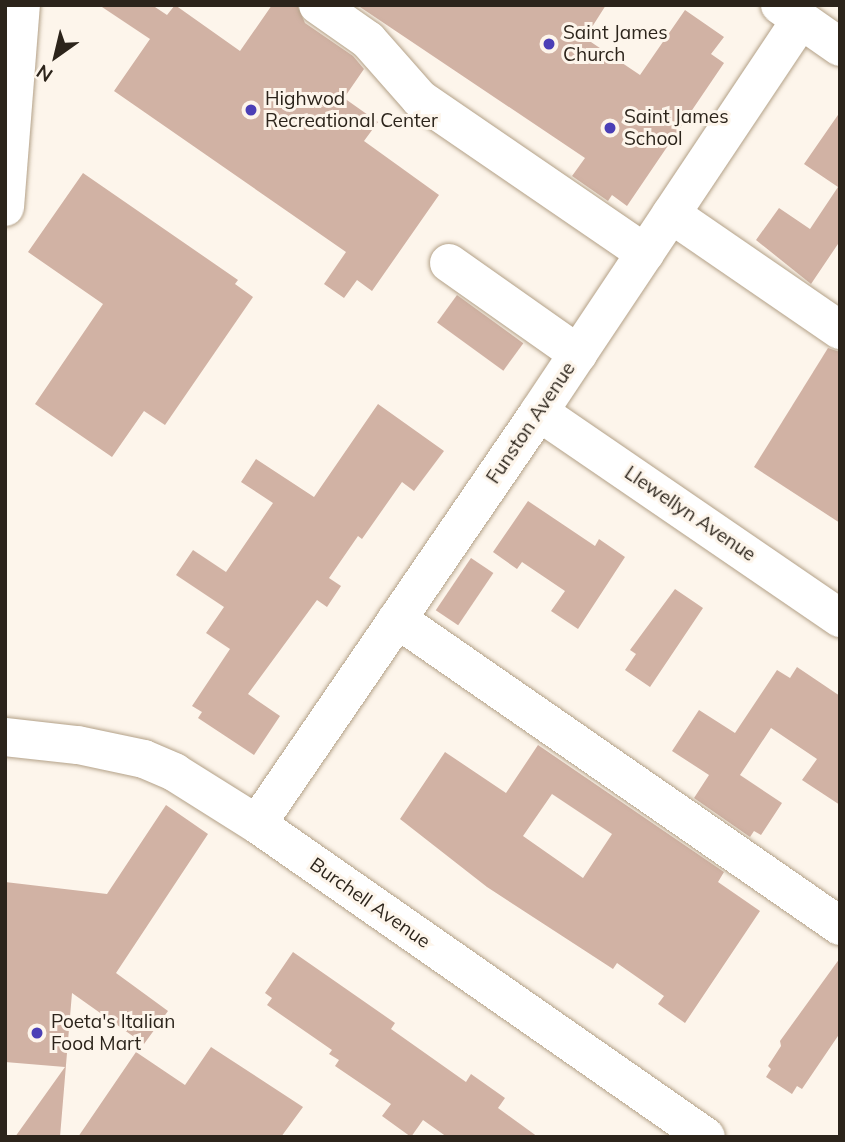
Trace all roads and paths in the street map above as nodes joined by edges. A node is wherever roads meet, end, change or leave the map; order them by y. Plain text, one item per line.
1 (22, 5) edge
2 (318, 5) edge
3 (790, 12) edge
4 (840, 47) edge
5 (5, 207) edge
6 (671, 214) junction
7 (645, 253) junction
8 (449, 263) dead end
9 (840, 330) edge
10 (578, 354) junction
11 (539, 412) junction
12 (840, 618) edge
13 (397, 619) junction
14 (5, 737) edge
15 (257, 824) junction
16 (840, 926) edge
17 (706, 1137) edge

1 - 5 street
2 - 7 street
3 - 4 street
3 - 6 street, Funston Avenue
6 - 7 street, Funston Avenue
6 - 9 street
7 - 10 street, Funston Avenue
8 - 10 street
10 - 11 street, Funston Avenue
11 - 12 street, Llewellyn Avenue
11 - 13 street, Funston Avenue
13 - 15 street, Funston Avenue
13 - 16 street
14 - 15 street, Burchell Avenue
15 - 17 street, Burchell Avenue

